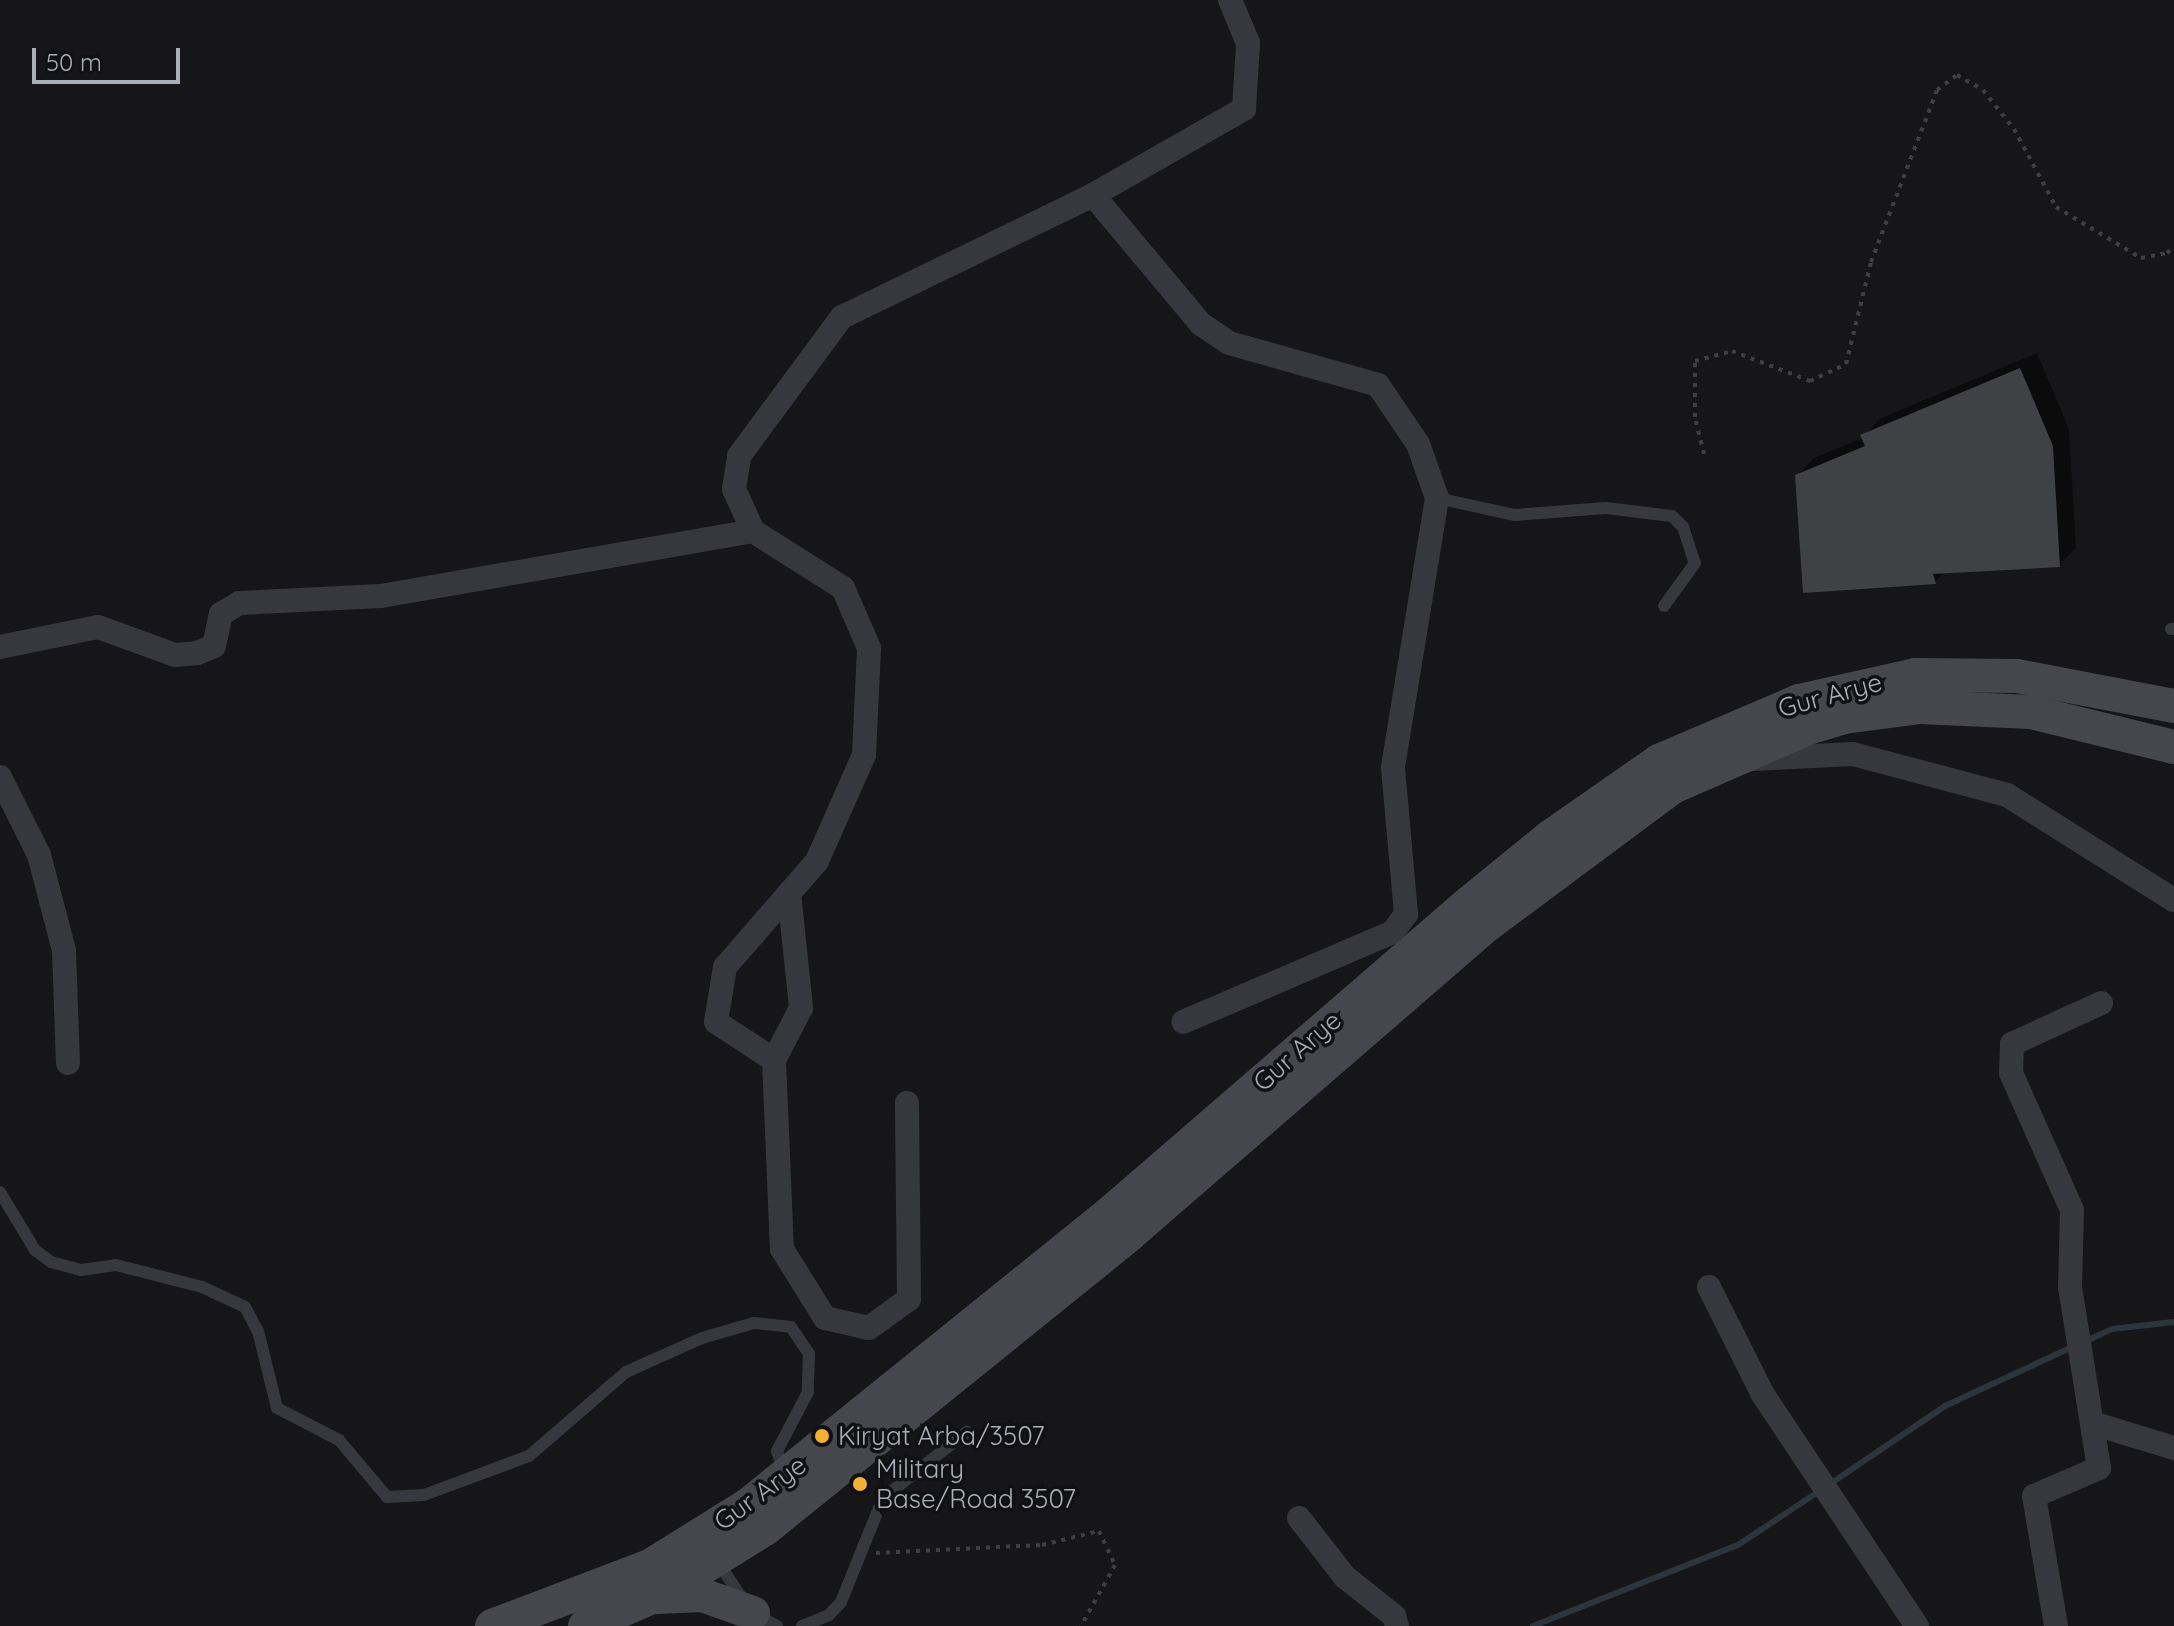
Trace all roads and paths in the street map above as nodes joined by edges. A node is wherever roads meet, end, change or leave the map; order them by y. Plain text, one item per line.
1 (1230, 0) edge
2 (1093, 195) junction
3 (2174, 246) edge
4 (1704, 454) dead end
5 (1437, 498) junction
6 (753, 531) junction
7 (1664, 606) dead end
8 (0, 647) edge
9 (2174, 706) edge
10 (2174, 747) edge
11 (1725, 761) junction
12 (0, 777) edge
13 (789, 893) junction
14 (2174, 900) edge
15 (2101, 1003) dead end
16 (1183, 1022) dead end
17 (774, 1060) junction
18 (68, 1063) dead end
19 (907, 1103) dead end
20 (0, 1192) edge
21 (1709, 1287) dead end
22 (2092, 1423) junction
23 (967, 1432) dead end
24 (2174, 1448) edge
25 (786, 1476) junction
26 (1299, 1518) dead end
27 (863, 1541) junction
28 (709, 1548) junction
29 (650, 1599) junction
30 (765, 1620) edge
31 (492, 1626) edge
32 (585, 1626) edge
33 (802, 1626) edge
34 (1081, 1626) edge
35 (1397, 1626) edge
36 (1917, 1626) edge
37 (2056, 1626) edge

1 - 2 street
2 - 5 street
2 - 6 street
3 - 4 path
5 - 7 lane
5 - 16 street
6 - 8 street
6 - 13 street
9 - 25 main road, Gur Arye
10 - 11 main road, Gur Arye
11 - 14 street
11 - 28 main road, Gur Arye
12 - 18 street
13 - 17 street
13 - 17 street
15 - 22 street
17 - 19 street
20 - 25 lane
21 - 36 street
22 - 24 street
22 - 37 street
23 - 27 lane
25 - 28 main road, Gur Arye
26 - 35 street
27 - 33 lane
27 - 34 path
28 - 29 main road, Gur Arye
28 - 30 lane
28 - 31 main road, Gur Arye
29 - 30 main road
29 - 32 main road, Gur Arye

